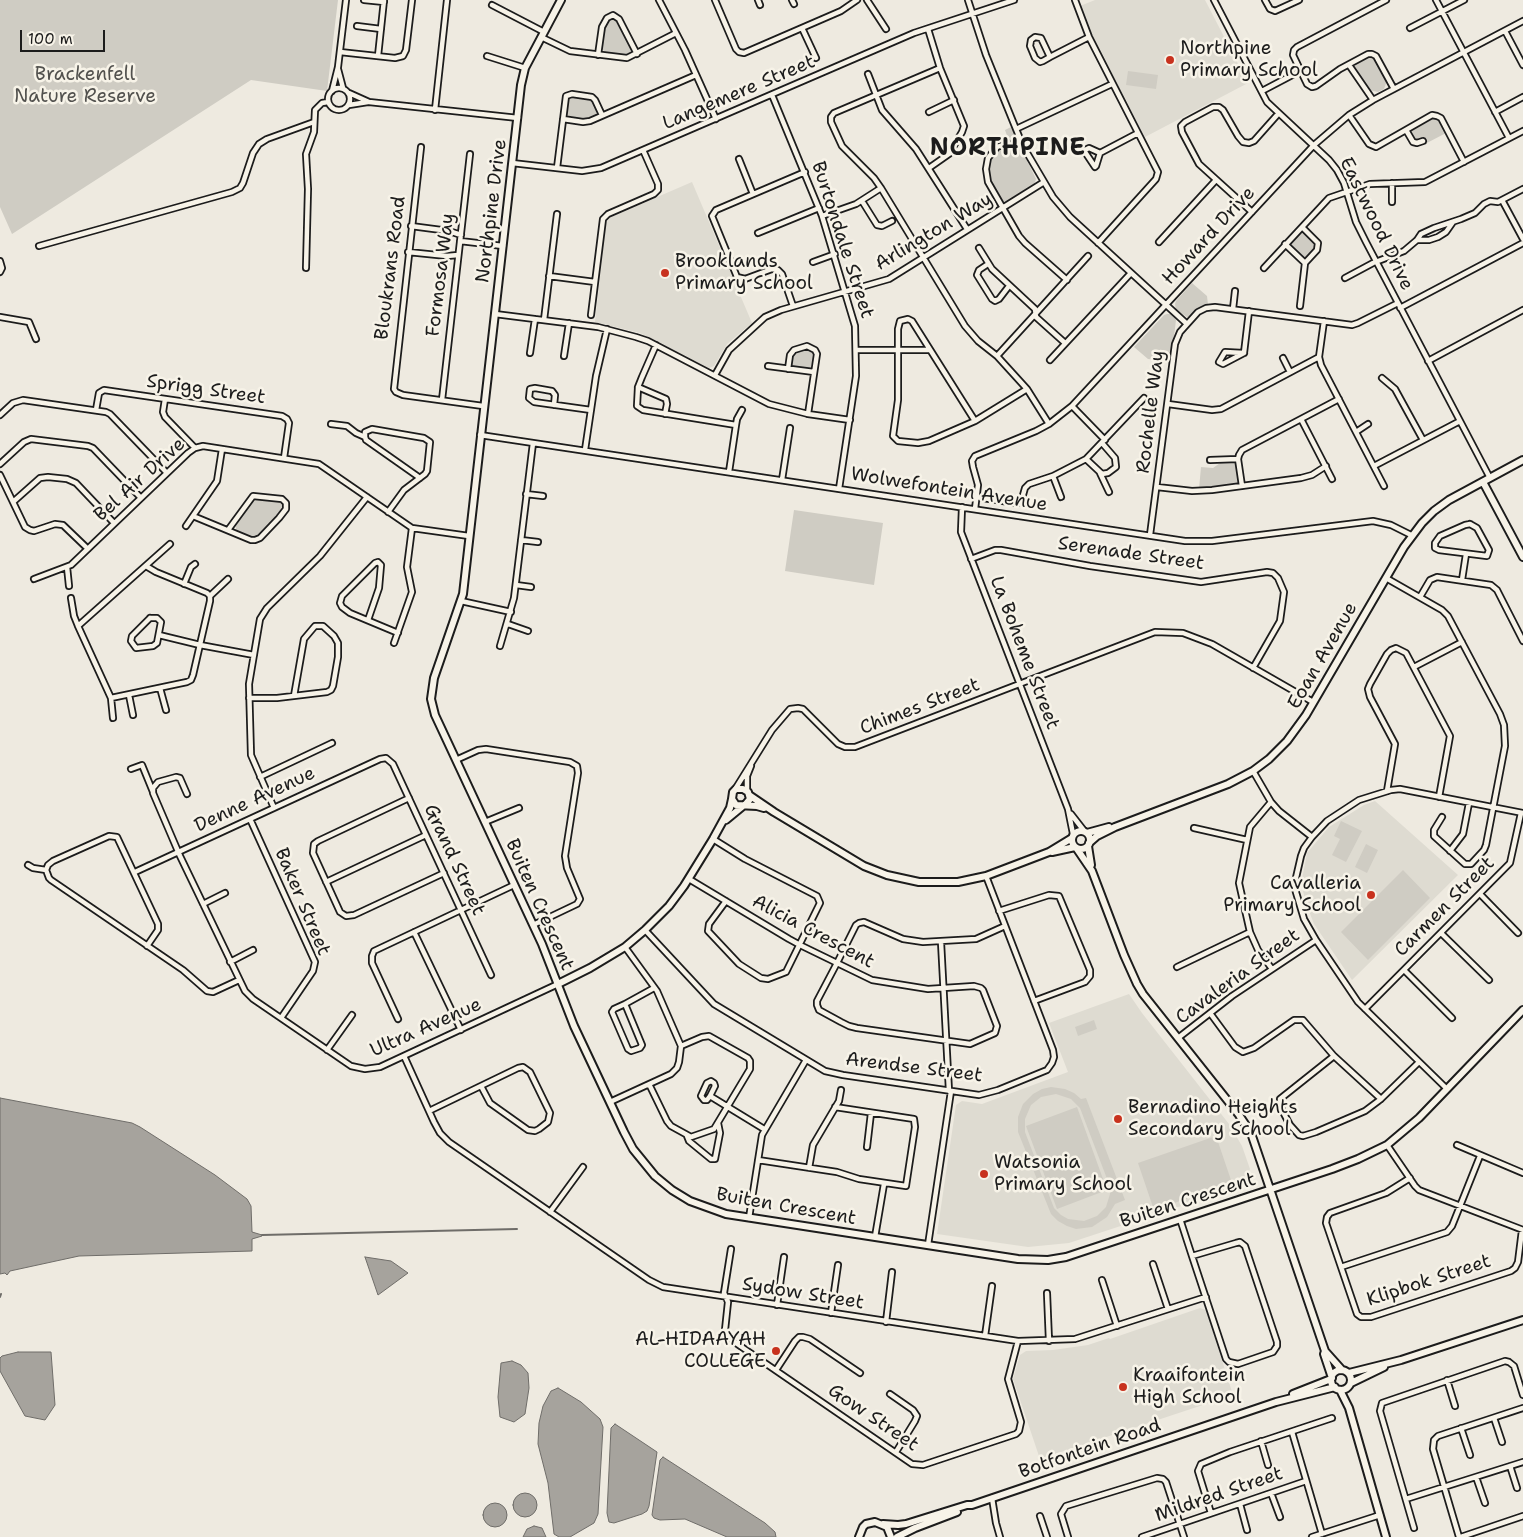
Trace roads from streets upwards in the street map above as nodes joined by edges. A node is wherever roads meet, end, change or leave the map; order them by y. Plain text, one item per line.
1 (346, 0) edge
2 (364, 0) edge
3 (412, 0) edge
4 (447, 0) edge
5 (561, 0) edge
6 (659, 0) edge
7 (715, 0) edge
8 (856, 0) edge
9 (867, 0) edge
10 (968, 0) edge
11 (1014, 0) edge
12 (1075, 0) edge
13 (1214, 0) edge
14 (1265, 0) edge
15 (1299, 0) edge
16 (1386, 0) edge
17 (1436, 0) edge
18 (1464, 0) edge
19 (384, 1) edge
20 (492, 5) dead end
21 (1442, 12) junction
22 (972, 14) junction
23 (1523, 21) edge
24 (357, 26) dead end
25 (802, 28) junction
26 (1410, 28) dead end
27 (381, 29) junction
28 (886, 29) dead end
29 (928, 29) junction
30 (1505, 31) junction
31 (676, 33) junction
32 (543, 35) junction
33 (1089, 37) junction
34 (340, 52) junction
35 (1463, 52) junction
36 (637, 54) junction
37 (598, 55) junction
38 (378, 56) junction
39 (487, 56) dead end
40 (1050, 57) junction
41 (816, 58) dead end
42 (1523, 64) edge
43 (1348, 65) junction
44 (338, 67) junction
45 (525, 68) junction
46 (940, 68) junction
47 (1300, 71) junction
48 (868, 74) dead end
49 (696, 75) junction
50 (1112, 84) junction
51 (343, 88) junction
52 (1394, 89) junction
53 (332, 91) junction
54 (1262, 91) junction
55 (349, 93) junction
56 (772, 95) junction
57 (876, 95) junction
58 (1523, 97) edge
59 (954, 100) junction
60 (1373, 100) junction
61 (328, 102) junction
62 (369, 102) junction
63 (349, 105) junction
64 (435, 110) junction
65 (930, 112) dead end
66 (1495, 112) junction
67 (1278, 114) junction
68 (602, 116) junction
69 (1349, 116) junction
70 (518, 118) junction
71 (563, 119) junction
72 (716, 119) junction
73 (314, 122) junction
74 (1016, 129) junction
75 (1406, 130) junction
76 (1523, 131) edge
77 (1138, 133) junction
78 (1509, 138) junction
79 (1423, 141) dead end
80 (1008, 143) dead end
81 (1314, 145) junction
82 (420, 147) dead end
83 (644, 150) junction
84 (1100, 153) dead end
85 (470, 154) dead end
86 (739, 159) dead end
87 (1464, 162) junction
88 (512, 163) junction
89 (557, 168) junction
90 (929, 168) junction
91 (805, 172) junction
92 (1216, 180) junction
93 (1044, 182) junction
94 (1392, 183) junction
95 (881, 188) junction
96 (1523, 189) edge
97 (1346, 192) junction
98 (753, 194) junction
99 (1502, 200) junction
100 (862, 201) junction
101 (1392, 202) dead end
102 (819, 208) junction
103 (1003, 208) junction
104 (1252, 212) junction
105 (557, 214) dead end
106 (822, 216) junction
107 (892, 221) dead end
108 (1454, 221) junction
109 (411, 226) junction
110 (1302, 226) junction
111 (1434, 228) junction
112 (967, 229) junction
113 (758, 233) dead end
114 (461, 235) junction
115 (1439, 236) junction
116 (1418, 240) junction
117 (460, 241) junction
118 (1523, 241) edge
119 (1159, 242) dead end
120 (1098, 243) junction
121 (1285, 244) junction
122 (39, 246) dead end
123 (503, 246) junction
124 (979, 248) dead end
125 (408, 252) junction
126 (835, 254) junction
127 (458, 255) junction
128 (1088, 256) dead end
129 (923, 257) junction
130 (0, 261) edge
131 (812, 262) dead end
132 (1376, 262) junction
133 (1305, 263) junction
134 (988, 264) junction
135 (306, 268) dead end
136 (1264, 268) dead end
137 (0, 272) edge
138 (1130, 272) junction
139 (549, 276) junction
140 (1345, 278) dead end
141 (1066, 280) junction
142 (595, 282) junction
143 (1009, 286) junction
144 (846, 291) junction
145 (1235, 291) dead end
146 (1166, 305) junction
147 (1399, 305) junction
148 (793, 306) junction
149 (1300, 306) dead end
150 (1233, 309) junction
151 (1523, 310) edge
152 (1249, 311) junction
153 (1036, 313) junction
154 (495, 314) junction
155 (591, 315) dead end
156 (0, 317) edge
157 (535, 319) junction
158 (544, 320) junction
159 (1324, 321) junction
160 (569, 323) junction
161 (1187, 324) junction
162 (607, 329) junction
163 (36, 339) dead end
164 (1065, 343) junction
165 (656, 345) junction
166 (857, 350) junction
167 (898, 350) junction
168 (929, 350) junction
169 (530, 353) dead end
170 (1244, 353) junction
171 (564, 356) dead end
172 (997, 356) junction
173 (1319, 357) junction
174 (1283, 358) dead end
175 (1050, 360) dead end
176 (1428, 360) junction
177 (768, 366) dead end
178 (788, 368) junction
179 (814, 372) junction
180 (1290, 372) junction
181 (715, 375) junction
182 (1382, 378) dead end
183 (638, 387) junction
184 (1027, 389) junction
185 (1144, 398) dead end
186 (165, 399) junction
187 (1339, 399) junction
188 (442, 400) junction
189 (1168, 404) junction
190 (554, 405) junction
191 (483, 406) junction
192 (1072, 406) junction
193 (96, 410) junction
194 (591, 410) junction
195 (742, 410) dead end
196 (665, 414) junction
197 (808, 414) junction
198 (0, 415) edge
199 (1301, 419) junction
200 (850, 420) junction
201 (1460, 420) junction
202 (975, 421) junction
203 (331, 424) dead end
204 (1049, 424) junction
205 (1368, 424) dead end
206 (736, 425) junction
207 (790, 428) dead end
208 (1356, 432) junction
209 (480, 434) junction
210 (364, 436) junction
211 (1423, 440) junction
212 (1103, 441) junction
213 (533, 443) junction
214 (195, 448) junction
215 (222, 449) junction
216 (585, 450) junction
217 (284, 458) junction
218 (1238, 459) junction
219 (1086, 460) junction
220 (1210, 460) dead end
221 (1523, 460) edge
222 (0, 464) edge
223 (1326, 466) junction
224 (1374, 466) junction
225 (729, 472) junction
226 (1099, 472) junction
227 (167, 473) junction
228 (0, 475) edge
229 (1053, 476) junction
230 (420, 478) junction
231 (1490, 478) junction
232 (1332, 479) dead end
233 (782, 480) junction
234 (1483, 482) junction
235 (1242, 486) junction
236 (1384, 486) dead end
237 (1157, 487) junction
238 (840, 488) junction
239 (1109, 492) dead end
240 (526, 494) junction
241 (543, 496) dead end
242 (367, 497) junction
243 (976, 497) junction
244 (1061, 497) dead end
245 (141, 498) junction
246 (13, 502) junction
247 (962, 507) junction
248 (975, 509) junction
249 (388, 512) junction
250 (193, 516) junction
251 (114, 523) junction
252 (186, 526) dead end
253 (412, 528) junction
254 (228, 530) junction
255 (1150, 535) junction
256 (1411, 535) junction
257 (469, 536) junction
258 (521, 540) junction
259 (538, 542) dead end
260 (170, 544) dead end
261 (88, 548) junction
262 (1466, 554) junction
263 (1523, 557) edge
264 (971, 559) junction
265 (195, 564) dead end
266 (146, 566) junction
267 (67, 567) junction
268 (228, 578) dead end
269 (1386, 578) junction
270 (34, 579) dead end
271 (1462, 580) junction
272 (184, 584) junction
273 (516, 585) junction
274 (69, 586) dead end
275 (531, 587) dead end
276 (210, 596) junction
277 (1420, 597) junction
278 (71, 598) dead end
279 (461, 601) junction
280 (511, 612) junction
281 (368, 620) junction
282 (508, 624) junction
283 (78, 626) junction
284 (528, 631) dead end
285 (398, 633) junction
286 (159, 634) junction
287 (1523, 641) edge
288 (1462, 642) junction
289 (394, 643) dead end
290 (200, 645) junction
291 (500, 646) dead end
292 (254, 655) junction
293 (1414, 667) junction
294 (1253, 668) junction
295 (1020, 684) junction
296 (160, 688) junction
297 (129, 694) junction
298 (294, 696) junction
299 (111, 698) junction
300 (249, 698) junction
301 (1313, 702) junction
302 (166, 710) dead end
303 (133, 715) dead end
304 (113, 718) dead end
305 (332, 743) dead end
306 (388, 759) joint
307 (456, 760) junction
308 (752, 762) junction
309 (131, 769) dead end
310 (1253, 771) junction
311 (260, 777) junction
312 (1387, 791) junction
313 (153, 793) junction
314 (748, 793) junction
315 (187, 794) dead end
316 (733, 795) junction
317 (1439, 797) junction
318 (409, 798) junction
319 (1271, 802) junction
320 (1470, 803) junction
321 (744, 806) junction
322 (1494, 807) junction
323 (274, 808) junction
324 (519, 808) dead end
325 (1068, 809) junction
326 (774, 812) junction
327 (1522, 813) edge
328 (1442, 817) dead end
329 (250, 820) junction
330 (485, 822) junction
331 (722, 825) junction
332 (1115, 826) junction
333 (1194, 828) dead end
334 (1086, 832) junction
335 (426, 836) junction
336 (1072, 836) junction
337 (1312, 837) junction
338 (713, 839) junction
339 (1247, 840) junction
340 (1089, 844) junction
341 (1076, 848) junction
342 (1450, 851) junction
343 (179, 852) junction
344 (1049, 852) junction
345 (28, 865) dead end
346 (46, 870) junction
347 (1092, 871) junction
348 (135, 872) junction
349 (444, 873) junction
350 (986, 876) junction
351 (689, 879) junction
352 (326, 882) junction
353 (514, 886) junction
354 (225, 893) dead end
355 (1480, 894) junction
356 (726, 901) junction
357 (203, 904) junction
358 (461, 910) junction
359 (999, 911) junction
360 (533, 925) junction
361 (1005, 926) junction
362 (646, 930) junction
363 (414, 932) junction
364 (1250, 932) junction
365 (1441, 933) junction
366 (1518, 933) dead end
367 (1316, 940) junction
368 (941, 942) junction
369 (800, 945) junction
370 (147, 946) junction
371 (625, 947) junction
372 (253, 950) dead end
373 (230, 962) junction
374 (837, 963) junction
375 (1177, 967) dead end
376 (1272, 969) junction
377 (1404, 970) junction
378 (491, 975) dead end
379 (239, 980) junction
380 (1489, 980) dead end
381 (558, 984) junction
382 (654, 988) junction
383 (943, 988) junction
384 (1034, 1001) junction
385 (625, 1004) junction
386 (1365, 1009) junction
387 (1523, 1010) edge
388 (1210, 1013) junction
389 (352, 1015) dead end
390 (281, 1018) junction
391 (1452, 1018) dead end
392 (398, 1019) dead end
393 (461, 1030) junction
394 (1178, 1038) junction
395 (946, 1041) junction
396 (681, 1046) junction
397 (327, 1050) junction
398 (404, 1056) junction
399 (1334, 1056) junction
400 (806, 1060) junction
401 (1419, 1062) junction
402 (649, 1084) junction
403 (481, 1086) junction
404 (1447, 1089) junction
405 (841, 1090) dead end
406 (950, 1091) junction
407 (710, 1096) dead end
408 (1380, 1099) junction
409 (610, 1102) junction
410 (728, 1107) junction
411 (835, 1107) junction
412 (429, 1111) junction
413 (871, 1113) junction
414 (718, 1123) junction
415 (764, 1130) junction
416 (687, 1136) junction
417 (1387, 1145) junction
418 (1457, 1145) dead end
419 (867, 1146) dead end
420 (1480, 1156) junction
421 (758, 1160) junction
422 (583, 1167) dead end
423 (810, 1168) junction
424 (1523, 1173) edge
425 (1410, 1178) junction
426 (884, 1184) junction
427 (1271, 1189) junction
428 (1460, 1206) junction
429 (550, 1212) junction
430 (749, 1218) junction
431 (1180, 1219) junction
432 (1523, 1230) edge
433 (875, 1238) junction
434 (928, 1245) junction
435 (731, 1249) dead end
436 (1192, 1256) junction
437 (784, 1257) dead end
438 (1153, 1264) dead end
439 (838, 1265) dead end
440 (1341, 1267) junction
441 (892, 1272) dead end
442 (1102, 1280) dead end
443 (992, 1286) dead end
444 (1047, 1293) dead end
445 (1206, 1297) junction
446 (726, 1298) junction
447 (777, 1305) junction
448 (1168, 1309) junction
449 (831, 1313) junction
450 (1523, 1320) edge
451 (886, 1322) junction
452 (1117, 1326) junction
453 (985, 1336) junction
454 (1018, 1341) junction
455 (1049, 1341) junction
456 (1325, 1351) junction
457 (1401, 1360) junction
458 (776, 1370) junction
459 (1346, 1371) junction
460 (860, 1373) dead end
461 (1331, 1378) junction
462 (1447, 1380) junction
463 (1350, 1385) junction
464 (1338, 1389) junction
465 (890, 1394) dead end
466 (1523, 1394) edge
467 (1276, 1402) junction
468 (1455, 1406) dead end
469 (1349, 1408) junction
470 (1523, 1408) edge
471 (1332, 1418) dead end
472 (1494, 1418) junction
473 (1461, 1428) junction
474 (1292, 1432) junction
475 (1262, 1441) junction
476 (1502, 1442) dead end
477 (896, 1452) junction
478 (1470, 1455) dead end
479 (1523, 1462) edge
480 (1268, 1465) dead end
481 (1510, 1466) junction
482 (1476, 1477) junction
483 (1306, 1482) junction
484 (1445, 1488) junction
485 (1517, 1488) dead end
486 (1271, 1493) junction
487 (992, 1498) junction
488 (1406, 1500) junction
489 (1485, 1503) dead end
490 (1240, 1504) junction
491 (972, 1505) junction
492 (1211, 1514) junction
493 (1380, 1515) junction
494 (1040, 1516) dead end
495 (1523, 1516) edge
496 (1280, 1517) dead end
497 (883, 1524) junction
498 (1179, 1524) junction
499 (915, 1528) junction
500 (1414, 1528) dead end
501 (1247, 1530) dead end
502 (860, 1534) edge
503 (1322, 1534) junction
504 (1149, 1536) edge
505 (854, 1537) edge
506 (891, 1537) edge
507 (897, 1537) edge
508 (907, 1537) edge
509 (1000, 1537) edge
510 (1047, 1537) edge
511 (1068, 1537) edge
512 (1142, 1537) edge
513 (1184, 1537) edge
514 (1312, 1537) edge
515 (1386, 1537) edge
516 (1460, 1537) edge

1 - 34 street
2 - 19 street
3 - 38 street
4 - 64 street
5 - 32 street, Northpine Drive
6 - 31 street
7 - 25 street
8 - 25 street
9 - 28 street
10 - 22 street
11 - 22 street, Langemere Street
12 - 33 street
13 - 54 street, Eastwood Drive
14 - 15 street
16 - 47 street
17 - 21 street
18 - 21 street
19 - 27 street
20 - 32 street
21 - 26 street
21 - 35 street
22 - 29 street, Langemere Street
22 - 74 street
23 - 30 street, Howard Drive
24 - 27 street
25 - 41 street
27 - 38 street
29 - 46 street
29 - 56 street, Langemere Street
30 - 35 street, Howard Drive
30 - 42 street
31 - 36 street
31 - 49 street
32 - 37 street
32 - 45 street, Northpine Drive
33 - 40 street
33 - 50 street
34 - 38 street
34 - 44 street
35 - 52 street, Howard Drive
35 - 66 street
36 - 37 street
36 - 37 street
39 - 45 street
40 - 40 street
43 - 47 street
43 - 52 street
43 - 60 street
44 - 51 street
44 - 53 street
45 - 70 street, Northpine Drive
46 - 57 street
46 - 59 street
47 - 54 street
48 - 57 street
49 - 68 street
49 - 72 street
50 - 74 street
50 - 77 street
51 - 53 street
51 - 55 street
52 - 60 street, Howard Drive
53 - 61 street
54 - 67 street, Eastwood Drive
55 - 62 street
55 - 63 street
56 - 72 street, Langemere Street
56 - 91 street, Burtondale Street
57 - 90 street
57 - 95 street
58 - 66 street
59 - 65 street
59 - 90 street
60 - 69 street, Howard Drive
61 - 63 street
61 - 73 street
62 - 63 street
62 - 64 street
64 - 70 street
66 - 78 street
67 - 81 street, Eastwood Drive
67 - 92 street
68 - 71 street
68 - 71 street
69 - 75 street
69 - 81 street, Howard Drive
70 - 88 street, Northpine Drive
71 - 89 street
72 - 83 street, Langemere Street
73 - 122 street
73 - 135 street
74 - 93 street
75 - 79 street
75 - 87 street
76 - 78 street
77 - 84 street
77 - 120 street
78 - 87 street
80 - 103 street
81 - 97 street, Eastwood Drive
81 - 104 street, Howard Drive
82 - 109 street, Bloukrans Road
83 - 89 street, Langemere Street
83 - 142 street
85 - 114 street, Formosa Way
86 - 98 street
87 - 94 street
88 - 89 street, Langemere Street
88 - 123 street, Northpine Drive
90 - 112 street
91 - 98 street
91 - 102 street, Burtondale Street
92 - 104 street
92 - 119 street
93 - 103 street, Arlington Way
93 - 120 street
94 - 97 street
94 - 101 street
95 - 100 street
95 - 129 street
96 - 99 street
97 - 110 street
97 - 132 street, Eastwood Drive
98 - 148 street
99 - 108 street
99 - 118 street
100 - 106 street
100 - 107 street
102 - 106 street, Burtondale Street
102 - 113 street
103 - 112 street, Arlington Way
103 - 141 street
104 - 146 street, Howard Drive
105 - 139 street
106 - 126 street, Burtondale Street
108 - 111 street
108 - 115 street
109 - 114 street
109 - 125 street, Bloukrans Road
110 - 121 street
110 - 133 street
111 - 115 street
111 - 116 street
112 - 129 street, Arlington Way
114 - 117 street, Formosa Way
115 - 116 street
116 - 132 street
117 - 123 street
117 - 127 street, Formosa Way
118 - 147 street
120 - 138 street
121 - 133 street
121 - 136 street
123 - 154 street, Northpine Drive
124 - 134 street
125 - 127 street
125 - 188 street, Bloukrans Road
126 - 131 street
126 - 144 street, Burtondale Street
127 - 188 street, Formosa Way
128 - 141 street
129 - 144 street, Arlington Way
129 - 172 street
130 - 137 street
132 - 140 street
132 - 147 street, Eastwood Drive
133 - 149 street
134 - 143 street
134 - 143 street
138 - 146 street
138 - 164 street
139 - 142 street
139 - 158 street
141 - 153 street
142 - 155 street
143 - 153 street
144 - 148 street, Arlington Way
144 - 166 street, Burtondale Street
145 - 150 street
146 - 161 street
146 - 192 street, Howard Drive
147 - 159 street
147 - 176 street, Eastwood Drive
148 - 181 street, Arlington Way
150 - 152 street
150 - 161 street
151 - 176 street
152 - 159 street
152 - 170 street
153 - 164 street
153 - 172 street
154 - 157 street
154 - 191 street, Northpine Drive
156 - 163 street
157 - 158 street
157 - 169 street
158 - 160 street
159 - 173 street
160 - 162 street
160 - 171 street
161 - 189 street, Rochelle Way
162 - 165 street
162 - 194 street
164 - 175 street
165 - 181 street
165 - 183 street
166 - 167 street
166 - 200 street, Burtondale Street
167 - 168 street
167 - 168 street
167 - 202 street
168 - 202 street
170 - 170 street
172 - 184 street
173 - 180 street
173 - 187 street
174 - 180 street
176 - 201 street, Eastwood Drive
177 - 178 street
178 - 179 street
178 - 179 street
179 - 197 street
180 - 189 street
181 - 197 street
182 - 211 street
183 - 196 street
183 - 196 street
184 - 202 street
184 - 204 street
185 - 212 street
186 - 193 street, Sprigg Street
186 - 214 street
186 - 217 street, Sprigg Street
187 - 199 street
187 - 208 street
188 - 191 street
189 - 237 street, Rochelle Way
190 - 190 street
190 - 194 street
191 - 209 street, Northpine Drive
192 - 204 street, Howard Drive
192 - 212 street
193 - 198 street
193 - 227 street
194 - 216 street
195 - 206 street
196 - 206 street
197 - 200 street
199 - 218 street
199 - 223 street
200 - 238 street, Burtondale Street
201 - 211 street
201 - 231 street, Eastwood Drive
203 - 210 street
204 - 243 street, Howard Drive
205 - 208 street
206 - 225 street
207 - 233 street
208 - 224 street
209 - 213 street, Wolwefontein Avenue
209 - 257 street, Buiten Crescent
210 - 230 street
210 - 230 street
211 - 224 street
212 - 219 street
212 - 226 street
213 - 216 street, Wolwefontein Avenue
213 - 240 street
214 - 215 street, Bel Air Drive
214 - 227 street, Bel Air Drive
215 - 217 street, Bel Air Drive
215 - 250 street
216 - 225 street, Wolwefontein Avenue
217 - 242 street, Bel Air Drive
218 - 220 street
218 - 235 street
219 - 226 street
219 - 229 street
221 - 231 street, Eoan Avenue
222 - 245 street
223 - 232 street
223 - 235 street
224 - 236 street
225 - 233 street, Wolwefontein Avenue
226 - 239 street
227 - 245 street, Bel Air Drive
228 - 246 street
229 - 243 street
229 - 244 street
230 - 249 street
231 - 234 street, Eoan Avenue
233 - 238 street, Wolwefontein Avenue
234 - 256 street, Eoan Avenue
234 - 263 street
235 - 237 street
237 - 255 street, Rochelle Way
238 - 247 street, Wolwefontein Avenue
240 - 241 street
240 - 258 street
242 - 249 street, Bel Air Drive
242 - 292 street
243 - 248 street, Howard Drive
245 - 251 street, Bel Air Drive
246 - 251 street
246 - 261 street
247 - 248 street, Wolwefontein Avenue
247 - 264 street, La Boheme Street
248 - 255 street, Wolwefontein Avenue
249 - 253 street, Bel Air Drive
250 - 252 street
250 - 254 street
251 - 261 street, Bel Air Drive
253 - 257 street, Bel Air Drive
253 - 285 street
254 - 254 street
255 - 256 street, Wolwefontein Avenue
256 - 269 street, Eoan Avenue
257 - 279 street, Buiten Crescent
258 - 259 street
258 - 273 street
260 - 266 street
261 - 267 street, Bel Air Drive
262 - 262 street
262 - 271 street
264 - 294 street, Serenade Street
264 - 295 street, La Boheme Street
265 - 272 street
266 - 272 street
266 - 283 street
267 - 270 street, Bel Air Drive
267 - 274 street
268 - 276 street
269 - 277 street
269 - 301 street, Eoan Avenue
271 - 277 street
271 - 287 street
272 - 276 street
273 - 275 street
273 - 280 street
276 - 290 street
277 - 288 street
278 - 283 street
279 - 280 street
279 - 307 street, Buiten Crescent
280 - 282 street
281 - 281 street
281 - 285 street
282 - 284 street
282 - 291 street
283 - 299 street
285 - 289 street
286 - 286 street
286 - 290 street
288 - 293 street
288 - 322 street
290 - 292 street
290 - 296 street
292 - 300 street
293 - 312 street
293 - 317 street
294 - 295 street, Chimes Street
294 - 301 street, Chimes Street
295 - 308 street, Chimes Street
295 - 325 street, La Boheme Street
296 - 297 street
296 - 302 street
297 - 299 street
297 - 303 street
298 - 298 street
298 - 300 street
299 - 304 street
300 - 311 street
301 - 310 street, Eoan Avenue
305 - 311 street
306 - 318 street, Grand Street
306 - 323 street, Denne Avenue
307 - 330 street, Buiten Crescent
307 - 360 street
308 - 314 street, Chimes Street
308 - 316 street, Chimes Street
309 - 313 street, Ultra Avenue
310 - 319 street
310 - 332 street, Eoan Avenue
311 - 323 street
312 - 317 street
312 - 337 street
313 - 315 street
313 - 343 street, Ultra Avenue
314 - 316 street
314 - 321 street
314 - 326 street
316 - 321 street
316 - 331 street, Ultra Avenue
317 - 320 street
318 - 335 street, Grand Street
318 - 352 street
319 - 337 street
319 - 339 street
320 - 322 street
320 - 342 street
321 - 326 street
321 - 331 street, Ultra Avenue
322 - 327 street
322 - 342 street
323 - 329 street, Denne Avenue
324 - 330 street
325 - 334 street, La Boheme Street
325 - 336 street, La Boheme Street
326 - 350 street
327 - 355 street, Carmen Street
328 - 342 street
329 - 343 street, Denne Avenue
329 - 390 street, Baker Street
330 - 353 street, Buiten Crescent
331 - 338 street, Ultra Avenue
332 - 334 street, Eoan Avenue
332 - 340 street, Eoan Avenue
333 - 339 street
334 - 336 street
334 - 340 street
335 - 349 street, Grand Street
335 - 352 street
336 - 341 street
336 - 344 street
337 - 367 street
338 - 351 street, Ultra Avenue
338 - 369 street
339 - 364 street
340 - 341 street
340 - 347 street
341 - 344 street
341 - 347 street
343 - 348 street, Denne Avenue
343 - 357 street, Ultra Avenue
344 - 350 street
345 - 346 street
346 - 348 street
346 - 370 street
347 - 394 street
348 - 370 street
349 - 352 street
349 - 358 street, Grand Street
350 - 359 street, Arendse Street
351 - 356 street, Alicia Crescent
351 - 362 street, Ultra Avenue
353 - 358 street
353 - 360 street, Buiten Crescent
354 - 357 street
355 - 365 street, Carmen Street
355 - 366 street
356 - 369 street, Alicia Crescent
356 - 369 street
357 - 373 street, Ultra Avenue
358 - 363 street
358 - 378 street, Grand Street
359 - 361 street, Arendse Street
359 - 384 street
360 - 381 street, Buiten Crescent
361 - 368 street
361 - 384 street, Arendse Street
362 - 371 street, Ultra Avenue
362 - 400 street, Arendse Street
363 - 392 street
363 - 393 street
364 - 375 street
364 - 376 street
365 - 377 street, Carmen Street
365 - 380 street
367 - 376 street, Cavaleria Street
367 - 386 street
368 - 374 street
368 - 383 street
369 - 374 street, Alicia Crescent
370 - 379 street
371 - 381 street, Ultra Avenue
371 - 382 street
372 - 373 street
373 - 379 street, Ultra Avenue
374 - 383 street, Alicia Crescent
374 - 395 street
376 - 388 street, Cavaleria Street
377 - 386 street, Carmen Street
377 - 391 street
379 - 390 street, Ultra Avenue
381 - 393 street, Ultra Avenue
381 - 409 street, Buiten Crescent
382 - 385 street
382 - 396 street
383 - 395 street
383 - 395 street, Alicia Crescent
384 - 406 street, Arendse Street
385 - 385 street
386 - 401 street
387 - 404 street, Buiten Crescent
388 - 394 street, Cavaleria Street
388 - 399 street
389 - 397 street
390 - 397 street, Ultra Avenue
393 - 398 street, Ultra Avenue
394 - 427 street
395 - 406 street
396 - 402 street
396 - 410 street
397 - 398 street, Ultra Avenue
398 - 412 street, Sydow Street
399 - 408 street
399 - 408 street
400 - 406 street, Arendse Street
400 - 415 street
401 - 404 street
401 - 408 street
402 - 409 street
402 - 416 street
403 - 403 street
403 - 412 street
404 - 417 street, Buiten Crescent
405 - 411 street
406 - 434 street
407 - 410 street
409 - 430 street, Buiten Crescent
410 - 414 street
410 - 415 street
411 - 413 street
411 - 423 street
412 - 429 street, Sydow Street
413 - 419 street
413 - 426 street
414 - 416 street
414 - 416 street
415 - 421 street
417 - 425 street
417 - 427 street, Buiten Crescent
418 - 420 street
420 - 424 street
420 - 428 street
421 - 423 street
421 - 430 street
422 - 429 street
423 - 426 street
425 - 428 street
425 - 440 street, Klipbok Street
426 - 433 street
427 - 431 street, Buiten Crescent
427 - 456 street
428 - 432 street
428 - 440 street
429 - 446 street, Sydow Street
430 - 433 street, Buiten Crescent
431 - 434 street, Buiten Crescent
431 - 436 street
432 - 440 street, Klipbok Street
433 - 434 street, Buiten Crescent
435 - 446 street
436 - 445 street
436 - 445 street
437 - 447 street
438 - 448 street
439 - 449 street
441 - 451 street
442 - 452 street
443 - 453 street
444 - 455 street
445 - 448 street, Sydow Street
446 - 447 street, Sydow Street
446 - 458 street, Gow Street
447 - 449 street, Sydow Street
448 - 452 street, Sydow Street
449 - 451 street, Sydow Street
450 - 457 street
451 - 453 street, Sydow Street
452 - 455 street, Sydow Street
453 - 454 street, Sydow Street
454 - 455 street, Sydow Street
454 - 477 street, Gow Street
456 - 459 street
456 - 461 street
457 - 459 street
457 - 463 street
458 - 460 street
458 - 477 street, Gow Street
459 - 461 street, Botfontein Road
459 - 463 street
461 - 464 street
461 - 467 street, Botfontein Road
462 - 466 street
462 - 468 street
462 - 488 street
463 - 464 street, Botfontein Road
463 - 469 street
464 - 467 street, Botfontein Road
464 - 469 street
465 - 477 street
467 - 487 street, Botfontein Road
469 - 493 street
470 - 472 street
471 - 474 street
472 - 473 street
472 - 476 street
473 - 478 street
473 - 484 street
474 - 475 street
474 - 483 street
475 - 480 street
475 - 492 street
479 - 481 street
481 - 482 street
481 - 485 street
482 - 484 street
482 - 489 street
483 - 486 street, Mildred Street
483 - 503 street
484 - 488 street
484 - 516 street
486 - 490 street, Mildred Street
486 - 496 street
487 - 491 street, Botfontein Road
487 - 509 street
488 - 500 street
490 - 492 street, Mildred Street
490 - 501 street
491 - 497 street, Botfontein Road
491 - 499 street, Botfontein Road
492 - 498 street, Mildred Street
493 - 503 street
493 - 515 street
494 - 510 street
495 - 516 street
497 - 502 street, Botfontein Road
497 - 506 street
498 - 504 street, Mildred Street
498 - 511 street
498 - 513 street
499 - 507 street, Botfontein Road
499 - 508 street
502 - 505 street
503 - 514 street
504 - 512 street, Mildred Street

